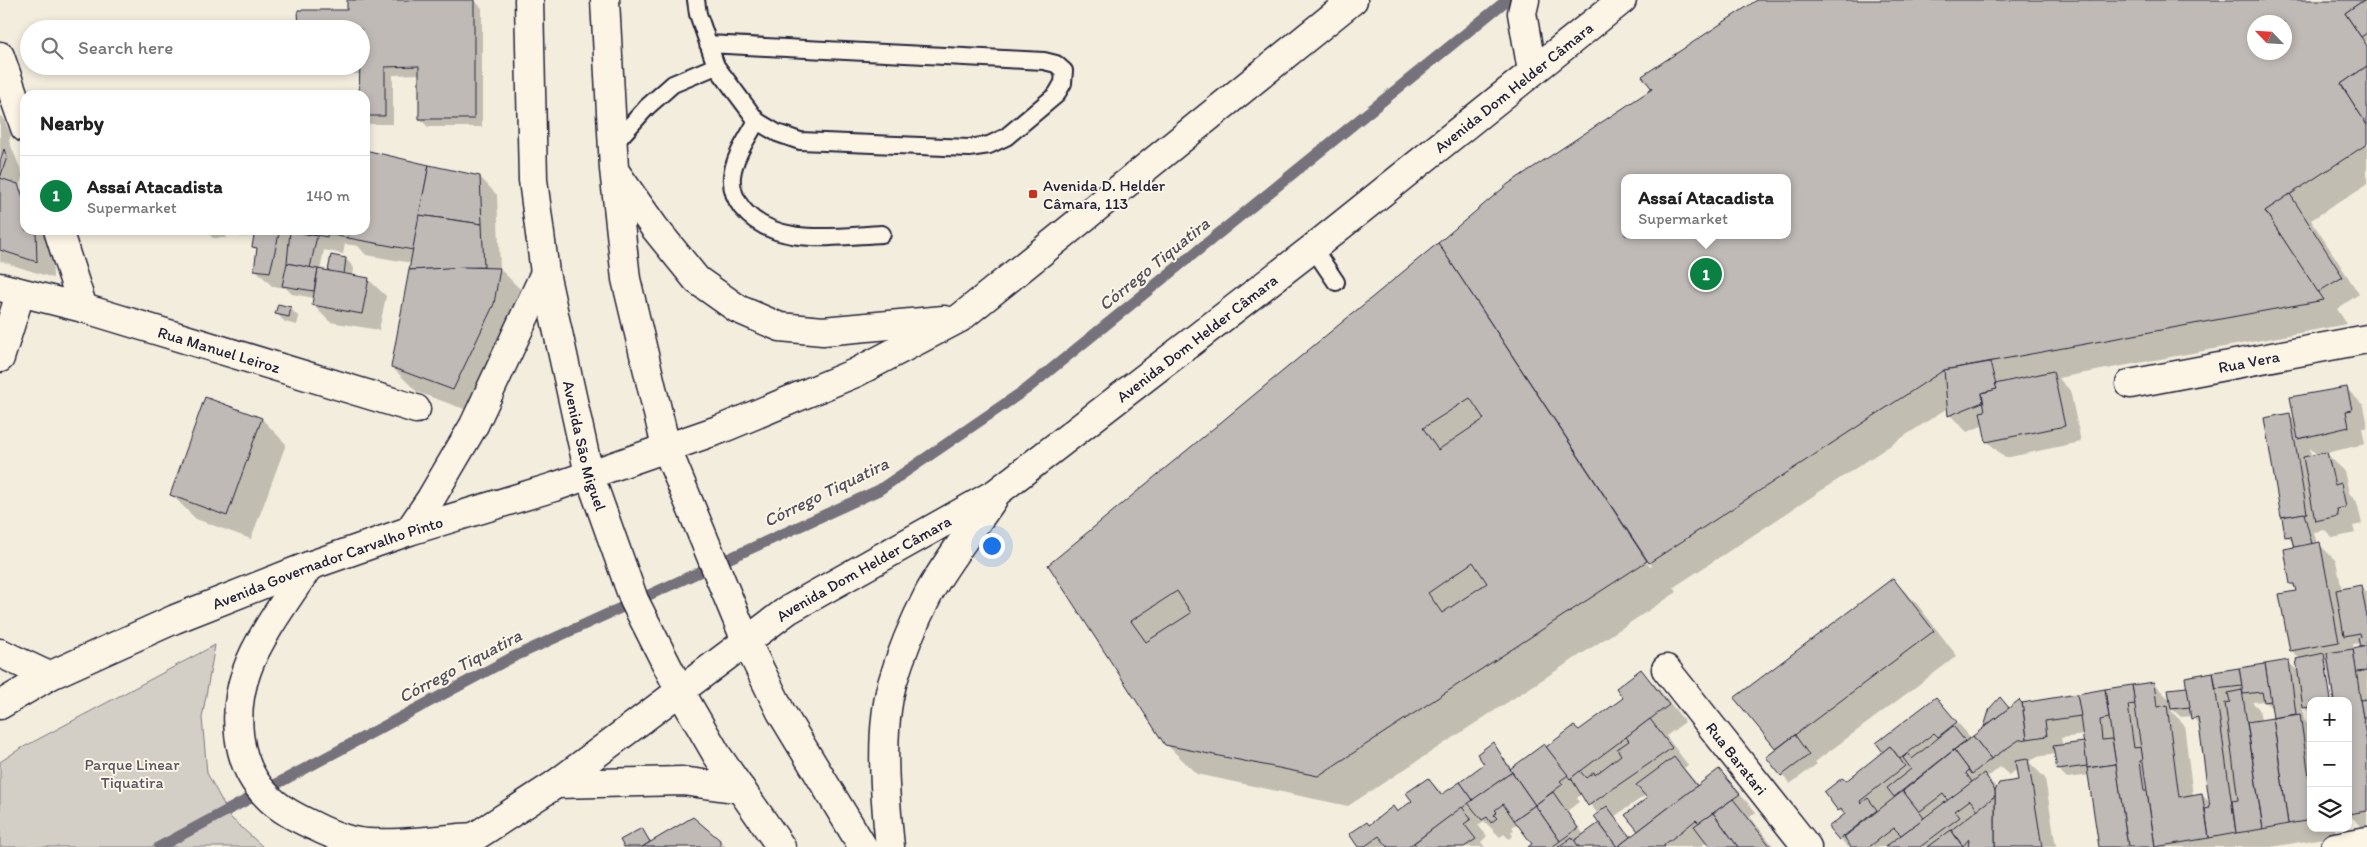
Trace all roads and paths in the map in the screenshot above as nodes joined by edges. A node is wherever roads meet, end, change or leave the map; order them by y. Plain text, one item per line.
1 (529, 0) edge
2 (605, 0) edge
3 (696, 0) edge
4 (1353, 0) edge
5 (1525, 0) edge
6 (1622, 0) edge
7 (708, 44) junction
8 (0, 56) edge
9 (716, 66) junction
10 (1532, 71) junction
11 (20, 114) edge
12 (757, 121) junction
13 (614, 157) junction
14 (882, 234) dead end
15 (60, 235) edge
16 (1313, 248) junction
17 (545, 273) junction
18 (1336, 282) dead end
19 (10, 291) edge
20 (83, 308) junction
21 (960, 318) junction
22 (2367, 339) edge
23 (0, 358) edge
24 (2130, 384) dead end
25 (416, 409) dead end
26 (666, 447) junction
27 (589, 474) junction
28 (996, 493) junction
29 (409, 531) junction
30 (309, 566) junction
31 (746, 641) junction
32 (0, 653) edge
33 (1666, 669) dead end
34 (49, 676) junction
35 (680, 691) junction
36 (0, 705) edge
37 (556, 784) junction
38 (741, 789) junction
39 (2367, 841) edge
40 (466, 842) edge
41 (772, 843) edge
42 (863, 847) edge
43 (890, 847) edge
44 (1807, 847) edge
45 (2335, 847) edge

1 - 17 main road, Avenida São Miguel
2 - 13 main road
3 - 7 lane
4 - 21 main road
5 - 10 main road
6 - 10 main road, Avenida Dom Helder Câmara
7 - 9 lane
7 - 12 lane
8 - 11 main road
9 - 12 lane
9 - 13 lane
10 - 16 main road, Avenida Dom Helder Câmara
12 - 14 lane
13 - 21 main road
13 - 26 main road
15 - 20 main road
16 - 18 lane
16 - 28 main road, Avenida Dom Helder Câmara
17 - 27 main road, Avenida São Miguel
17 - 29 main road
19 - 20 main road, Rua Manuel Leiroz
19 - 23 main road, Rua Manuel Leiroz
20 - 25 main road, Rua Manuel Leiroz
21 - 26 main road
22 - 24 main road, Rua Vera
26 - 27 main road, Avenida Governador Carvalho Pinto
26 - 31 main road
27 - 29 main road, Avenida Governador Carvalho Pinto
27 - 35 main road, Avenida São Miguel
28 - 31 main road, Avenida Dom Helder Câmara
28 - 43 main road
29 - 30 main road, Avenida Governador Carvalho Pinto
30 - 34 main road, Avenida Governador Carvalho Pinto
30 - 40 main road
31 - 35 main road
31 - 42 main road
32 - 34 main road
33 - 44 main road, Rua Baratari
34 - 36 main road, Avenida Governador Carvalho Pinto
35 - 37 main road
35 - 38 main road, Avenida São Miguel
37 - 38 main road
37 - 40 main road
38 - 41 main road, Avenida São Miguel
39 - 45 main road

